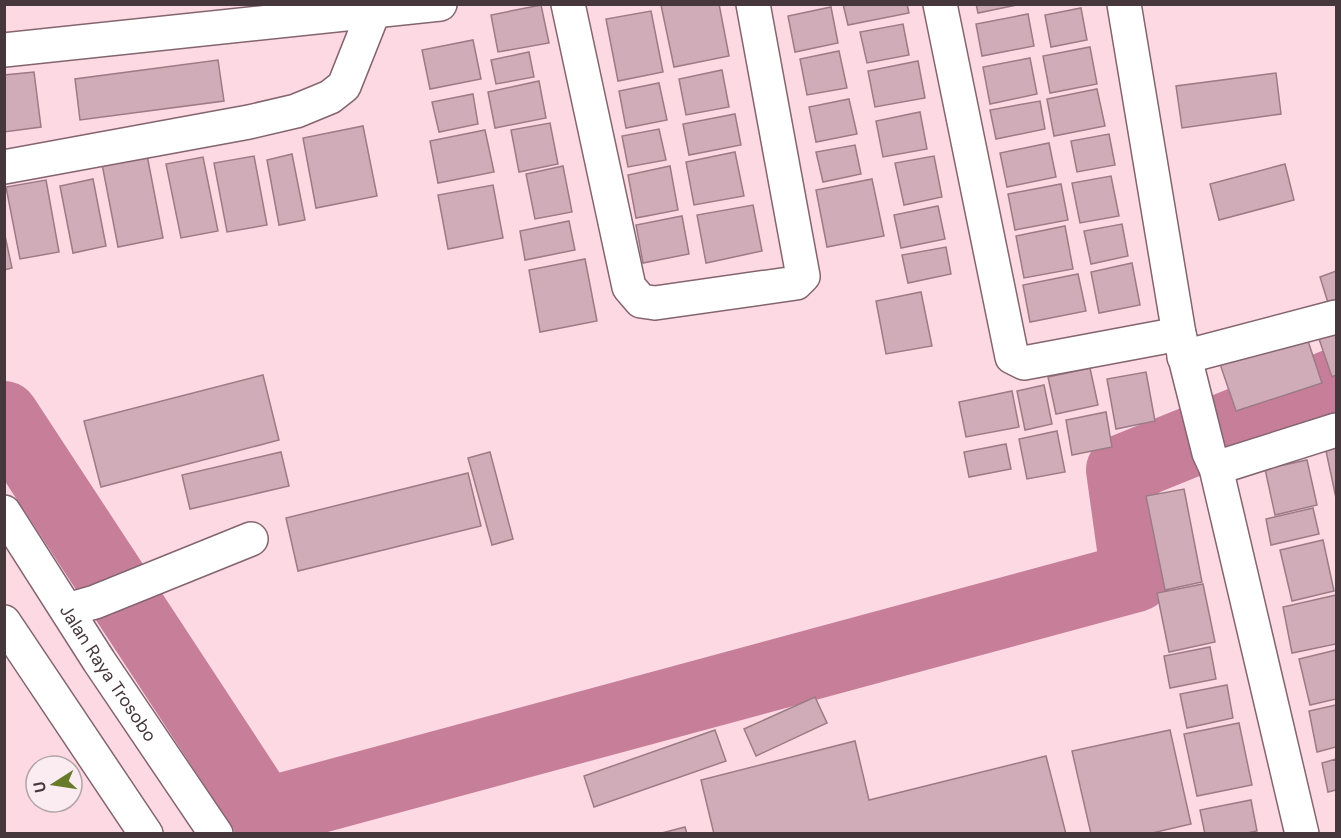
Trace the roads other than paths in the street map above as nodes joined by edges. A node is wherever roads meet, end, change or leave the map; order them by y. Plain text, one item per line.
1 (440, 4) edge
2 (568, 4) edge
3 (753, 4) edge
4 (940, 4) edge
5 (1124, 4) edge
6 (372, 9) edge
7 (4, 50) edge
8 (4, 167) edge
9 (1336, 317) edge
10 (1181, 346) junction
11 (1336, 430) edge
12 (1213, 460) junction
13 (4, 512) edge
14 (251, 539) dead end
15 (81, 606) junction
16 (4, 622) edge
17 (146, 834) edge
18 (216, 834) edge
19 (1302, 834) edge

1 - 6 main road
2 - 3 main road
4 - 10 main road
5 - 10 main road
6 - 7 main road
6 - 8 main road
9 - 10 main road
10 - 12 main road
11 - 12 main road
12 - 19 main road
13 - 15 main road, Jalan Raya Trosobo
14 - 15 main road
15 - 18 main road, Jalan Raya Trosobo
16 - 17 main road

